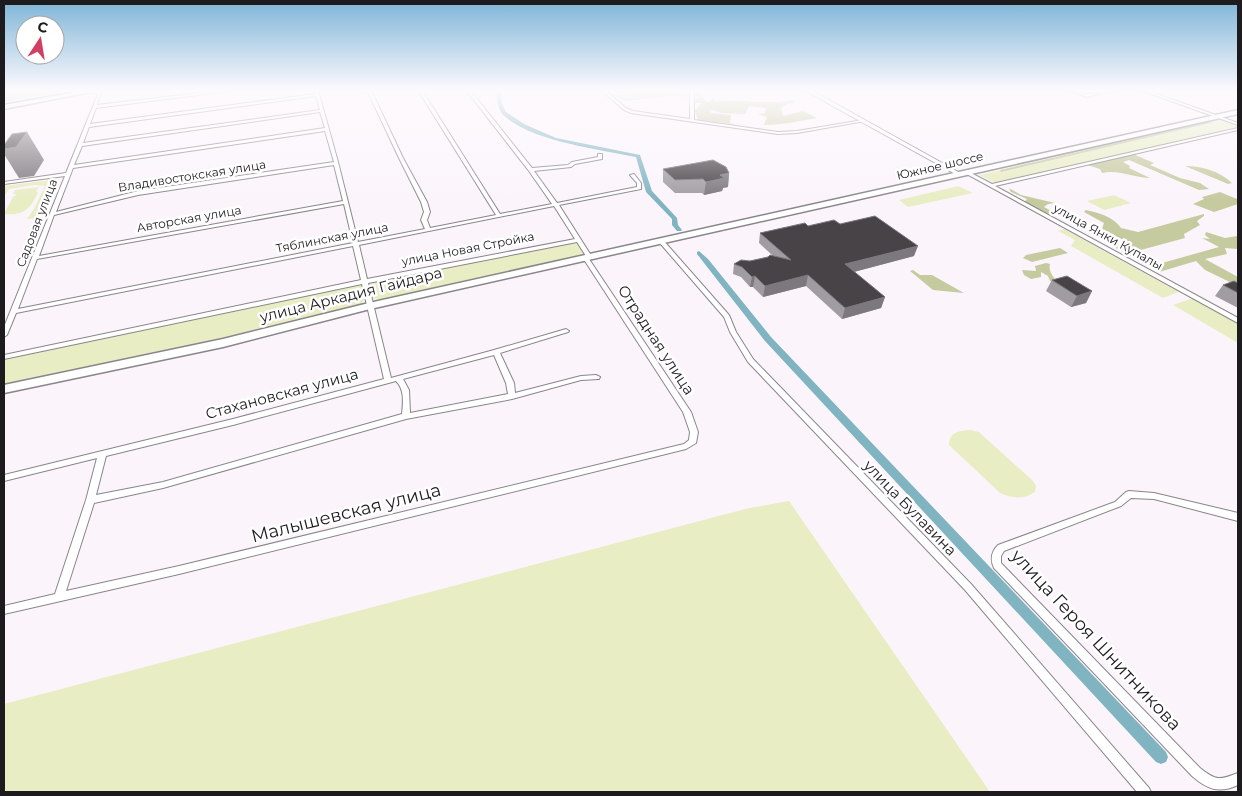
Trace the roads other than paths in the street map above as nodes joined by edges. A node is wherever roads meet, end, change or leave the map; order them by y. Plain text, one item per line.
1 (87, 127) edge
2 (207, 127) edge
3 (386, 127) edge
4 (443, 127) edge
5 (497, 127) edge
6 (742, 127) edge
7 (826, 127) edge
8 (875, 127) edge
9 (1172, 127) edge
10 (326, 129) joint
11 (1238, 129) edge
12 (79, 145) junction
13 (600, 155) dead end
14 (336, 163) junction
15 (70, 167) junction
16 (531, 170) junction
17 (963, 173) junction
18 (67, 174) junction
19 (632, 175) dead end
20 (4, 183) edge
21 (991, 186) junction
22 (346, 202) junction
23 (556, 205) junction
24 (53, 214) junction
25 (499, 216) junction
26 (428, 230) junction
27 (706, 231) joint
28 (577, 240) junction
29 (661, 241) junction
30 (357, 244) junction
31 (35, 258) junction
32 (587, 258) junction
33 (364, 281) junction
34 (369, 306) junction
35 (13, 312) junction
36 (1238, 321) edge
37 (566, 331) dead end
38 (4, 335) edge
39 (496, 352) junction
40 (4, 357) edge
41 (596, 377) dead end
42 (396, 378) junction
43 (388, 380) junction
44 (4, 389) edge
45 (512, 396) junction
46 (406, 416) junction
47 (693, 441) joint
48 (102, 455) junction
49 (4, 478) edge
50 (90, 500) junction
51 (1238, 517) edge
52 (59, 598) junction
53 (4, 610) edge
54 (1238, 779) edge
55 (1145, 792) edge

1 - 12 street, Садовая улица
2 - 12 street
3 - 26 street
4 - 25 street
5 - 16 street, Отрадная улица
6 - 7 street
8 - 17 street, улица Янки Купалы
9 - 17 main road, Южное шоссе
10 - 14 street
10 - 15 street
11 - 21 street
12 - 15 street, Садовая улица
13 - 16 street
14 - 22 street
14 - 24 street, Владивостокская улица
15 - 18 street, Садовая улица
16 - 23 street, Отрадная улица
17 - 21 street, улица Янки Купалы
17 - 27 main road, Южное шоссе
18 - 20 street, Садовая улица
18 - 24 street, Садовая улица
19 - 23 street, Тяблинская улица
21 - 36 street, улица Янки Купалы
22 - 30 street
22 - 31 street, Авторская улица
23 - 25 street, Тяблинская улица
23 - 28 street, Отрадная улица
24 - 31 street, Садовая улица
25 - 26 street, Тяблинская улица
26 - 30 street, Тяблинская улица
27 - 29 main road, улица Аркадия Гайдара
28 - 32 street, Отрадная улица
28 - 33 street, улица Новая Стройка
29 - 32 main road, улица Аркадия Гайдара
29 - 55 street, улица Булавина
30 - 33 street
30 - 35 street, Тяблинская улица
31 - 35 street, Садовая улица
32 - 34 main road, улица Аркадия Гайдара
32 - 47 street, Отрадная улица
33 - 34 street
33 - 40 street, улица Новая Стройка
34 - 43 street
34 - 44 main road, улица Аркадия Гайдара
35 - 38 street, Садовая улица
37 - 39 street, Стахановская улица
39 - 42 street, Стахановская улица
39 - 45 street
41 - 45 street
42 - 43 street, Стахановская улица
42 - 46 street
43 - 48 street, Стахановская улица
45 - 46 street
46 - 50 street
47 - 52 street, Малышевская улица
48 - 49 street, Стахановская улица
48 - 50 street
50 - 52 street
51 - 54 street, улица Героя Шнитникова
52 - 53 street, Малышевская улица

